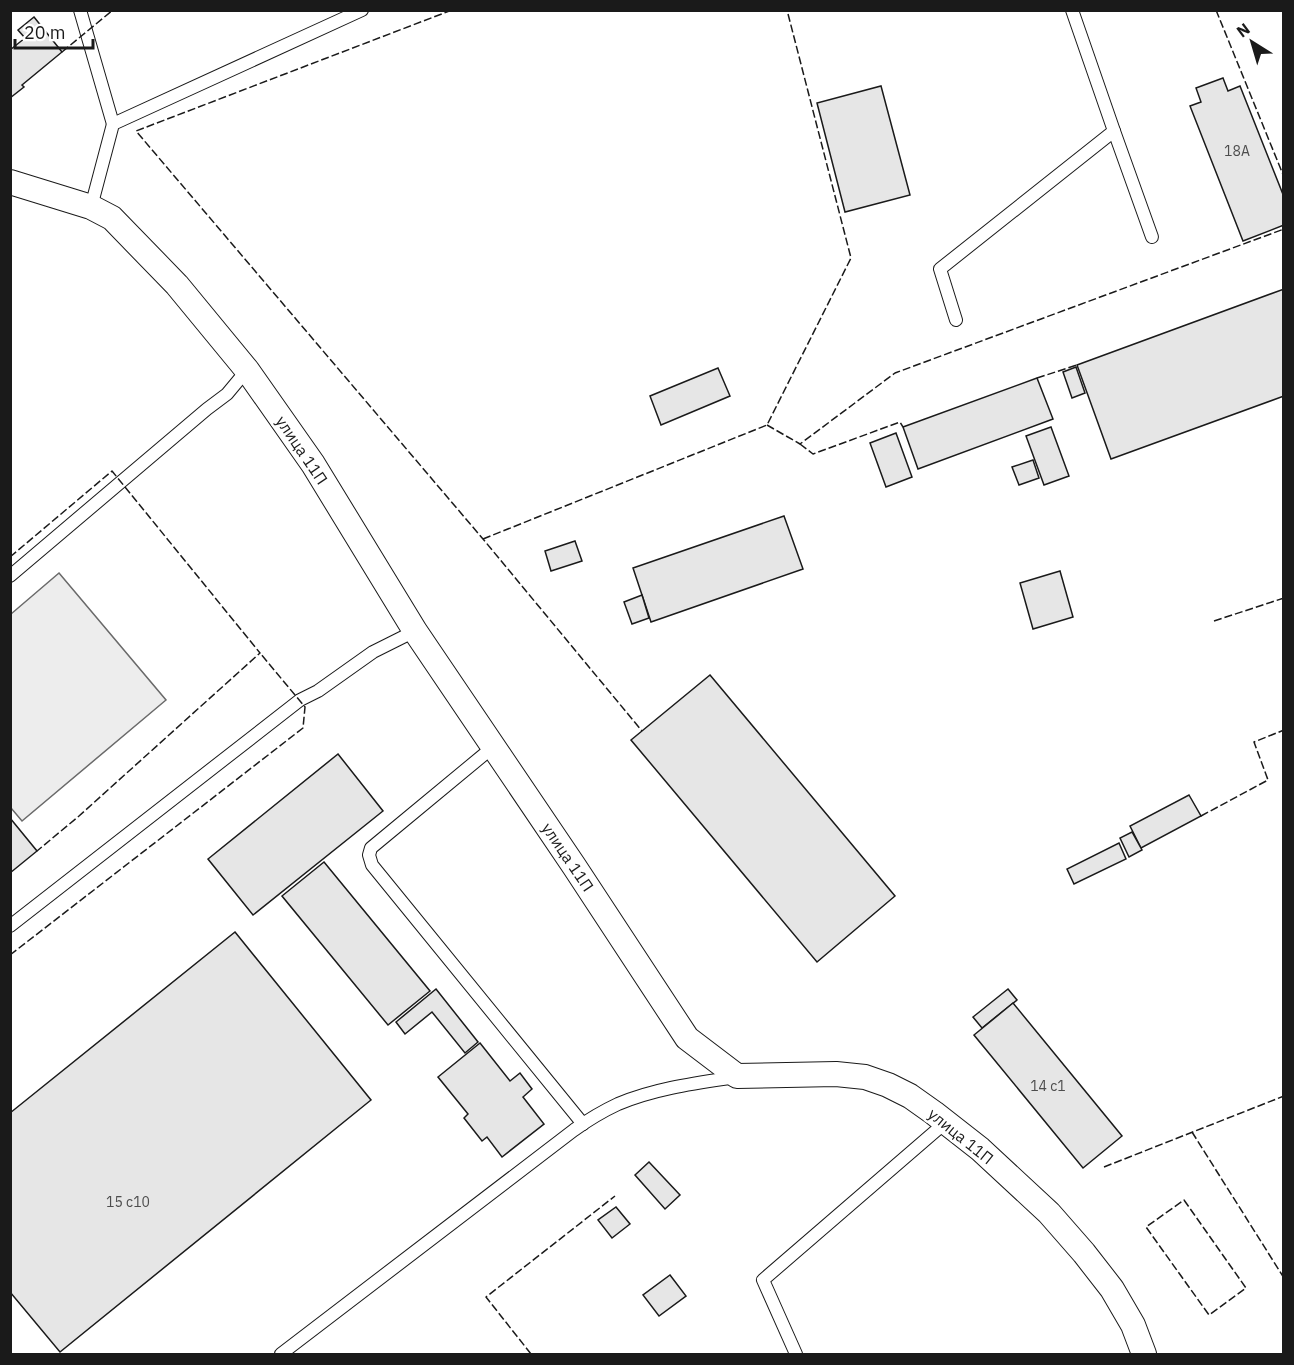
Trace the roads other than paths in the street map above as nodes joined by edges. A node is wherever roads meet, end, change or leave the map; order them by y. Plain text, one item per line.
1 (80, 10) edge
2 (362, 10) edge
3 (1072, 10) edge
4 (112, 124) junction
5 (1114, 131) junction
6 (10, 182) edge
7 (91, 207) junction
8 (1152, 237) dead end
9 (956, 320) dead end
10 (247, 370) junction
11 (10, 576) edge
12 (416, 631) junction
13 (493, 747) junction
14 (10, 926) edge
15 (737, 1076) junction
16 (946, 1122) junction
17 (583, 1124) junction
18 (282, 1354) edge
19 (796, 1354) edge
20 (1144, 1354) edge

1 - 4 lane
2 - 4 lane
3 - 5 lane
4 - 7 lane
5 - 8 lane
5 - 9 lane
6 - 7 street, улица 11П
7 - 10 street, улица 11П
10 - 11 lane
10 - 12 street, улица 11П
12 - 13 street, улица 11П
12 - 14 lane
13 - 15 street, улица 11П
13 - 17 lane
15 - 16 street, улица 11П
15 - 17 lane
16 - 19 lane
16 - 20 street, улица 11П
17 - 18 lane

